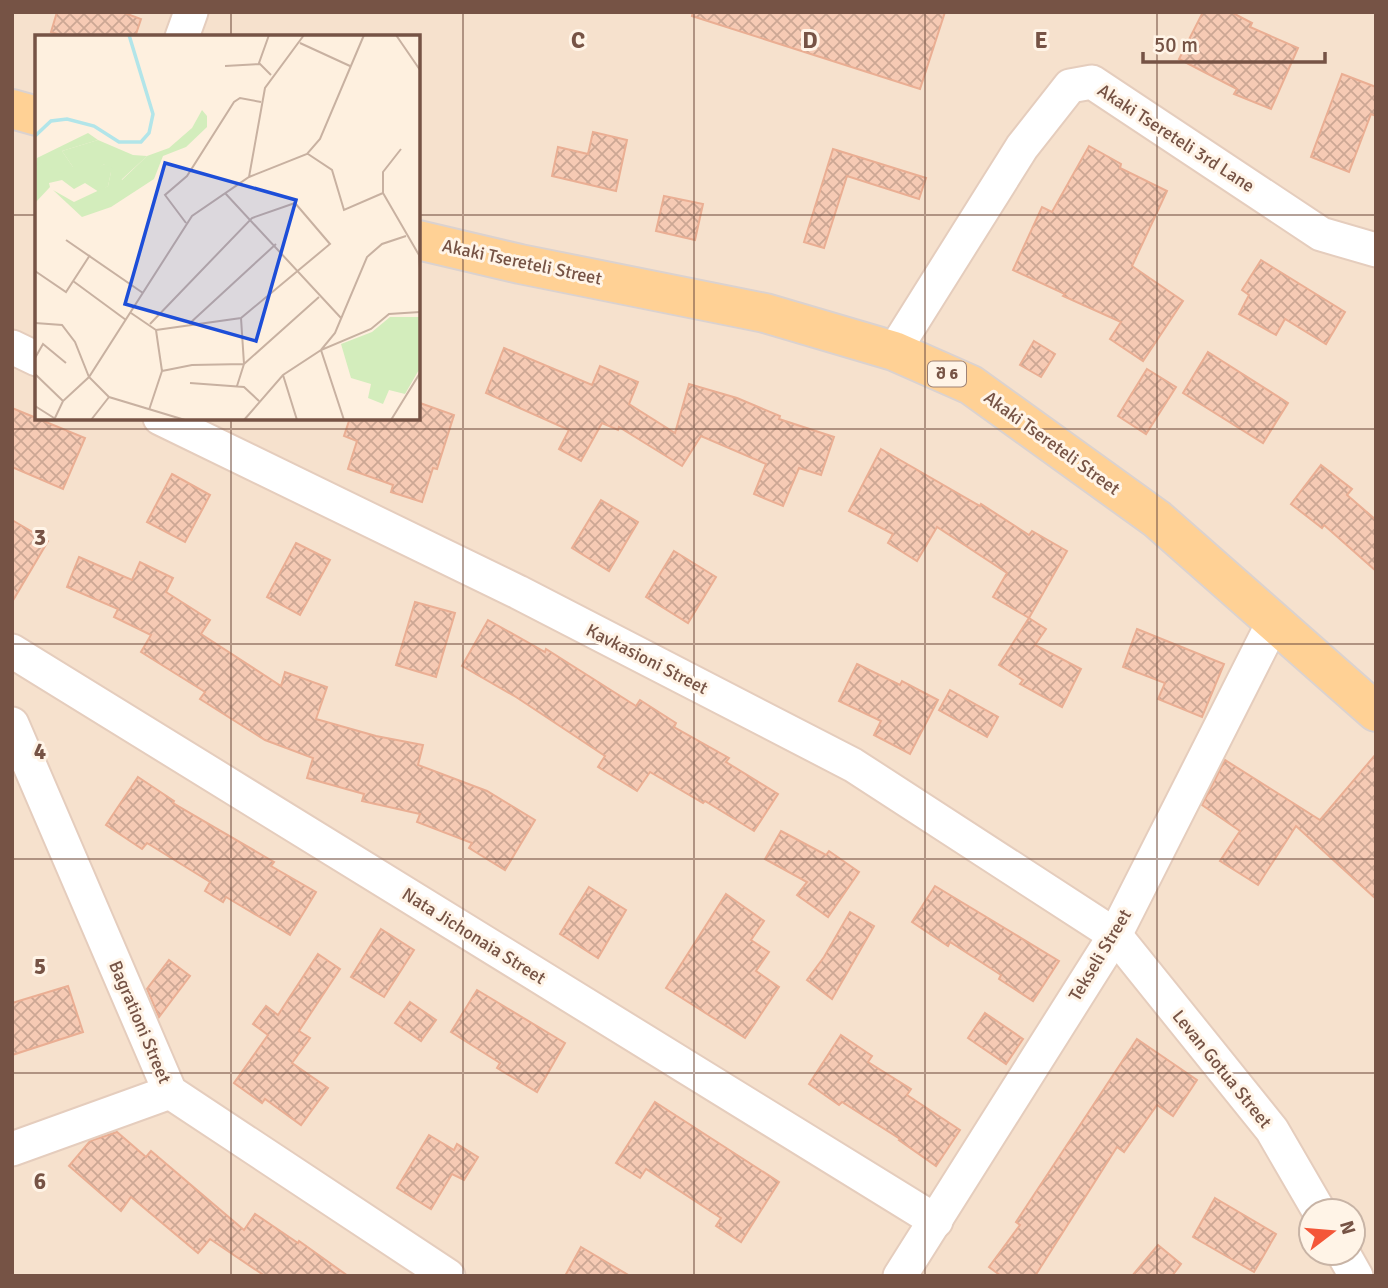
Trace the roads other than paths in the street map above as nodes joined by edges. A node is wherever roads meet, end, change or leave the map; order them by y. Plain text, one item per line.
1 (191, 12) edge
2 (183, 35) edge
3 (12, 109) edge
4 (35, 115) edge
5 (420, 240) edge
6 (1376, 250) edge
7 (12, 347) edge
8 (894, 351) junction
9 (35, 358) edge
10 (164, 420) edge
11 (1274, 621) junction
12 (12, 651) edge
13 (1376, 712) edge
14 (12, 724) edge
15 (1115, 935) junction
16 (170, 1092) junction
17 (12, 1149) edge
18 (1311, 1197) edge
19 (936, 1221) junction
20 (448, 1276) edge
21 (900, 1276) edge

1 - 2 street
3 - 4 main road
5 - 8 main road, Akaki Tsereteli Street / შ 6
6 - 8 street, Akaki Tsereteli 3rd Lane
7 - 9 street
8 - 11 main road, Akaki Tsereteli Street / შ 6
10 - 15 street, Kavkasioni Street
11 - 13 main road, Akaki Tsereteli Street / შ 6
11 - 15 street, Tekseli Street
12 - 19 street, Nata Jichonaia Street
14 - 16 street, Bagrationi Street
15 - 18 street, Levan Gotua Street
15 - 19 street, Tekseli Street
16 - 17 street
16 - 20 street, Bagrationi Street
19 - 21 street, Tekseli Street

